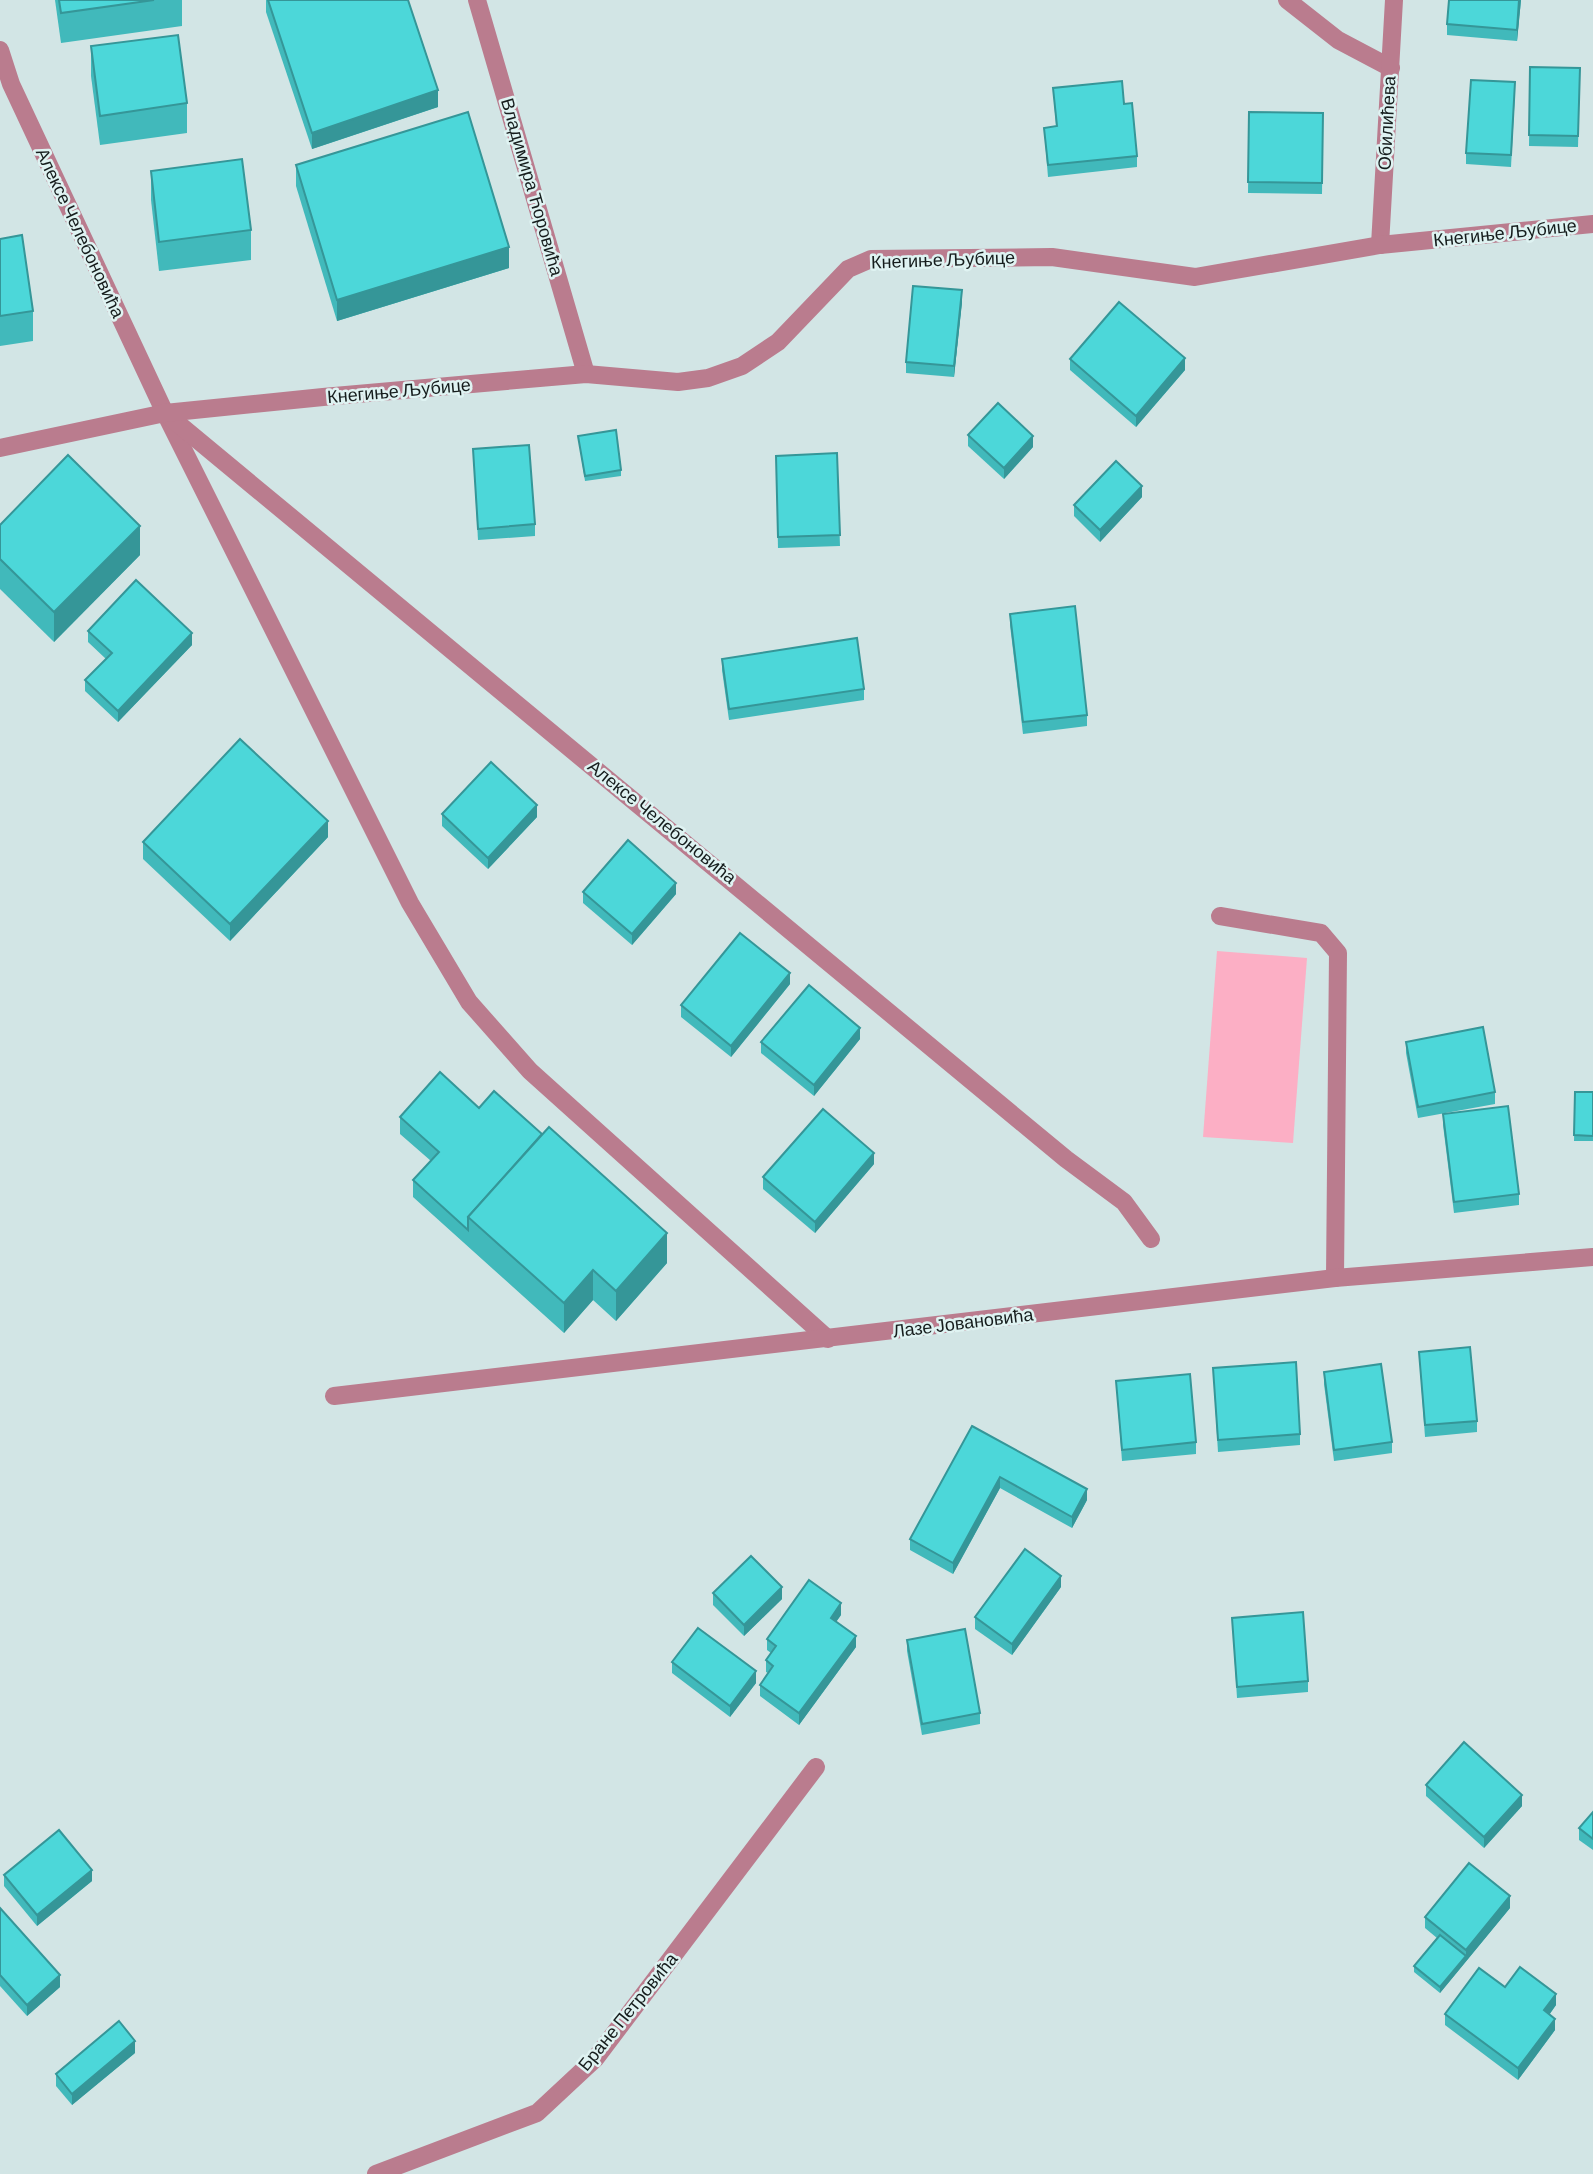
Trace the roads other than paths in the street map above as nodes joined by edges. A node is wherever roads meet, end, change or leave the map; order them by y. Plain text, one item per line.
1 (477, 0) edge
2 (1287, 0) edge
3 (1394, 0) edge
4 (0, 50) edge
5 (1391, 68) junction
6 (1593, 224) edge
7 (1380, 245) junction
8 (586, 374) junction
9 (165, 413) junction
10 (0, 448) edge
11 (1220, 916) dead end
12 (1151, 1239) dead end
13 (1593, 1257) edge
14 (1335, 1278) junction
15 (828, 1339) junction
16 (334, 1396) dead end
17 (816, 1767) dead end
18 (376, 2174) edge

1 - 8 street, Владимира Ћоровића
2 - 5 street
3 - 5 street, Обилићева
4 - 9 street, Алексе Челебоновића
5 - 7 street, Обилићева
6 - 7 street, Кнегиње Љубице
7 - 8 street, Кнегиње Љубице
8 - 9 street, Кнегиње Љубице
9 - 10 street, Кнегиње Љубице
9 - 12 street, Алексе Челебоновића
9 - 15 street, Алексе Челебоновића
11 - 14 street
13 - 14 street, Лазе Јовановића
14 - 15 street, Лазе Јовановића
15 - 16 street, Лазе Јовановића
17 - 18 street, Бране Петровића

